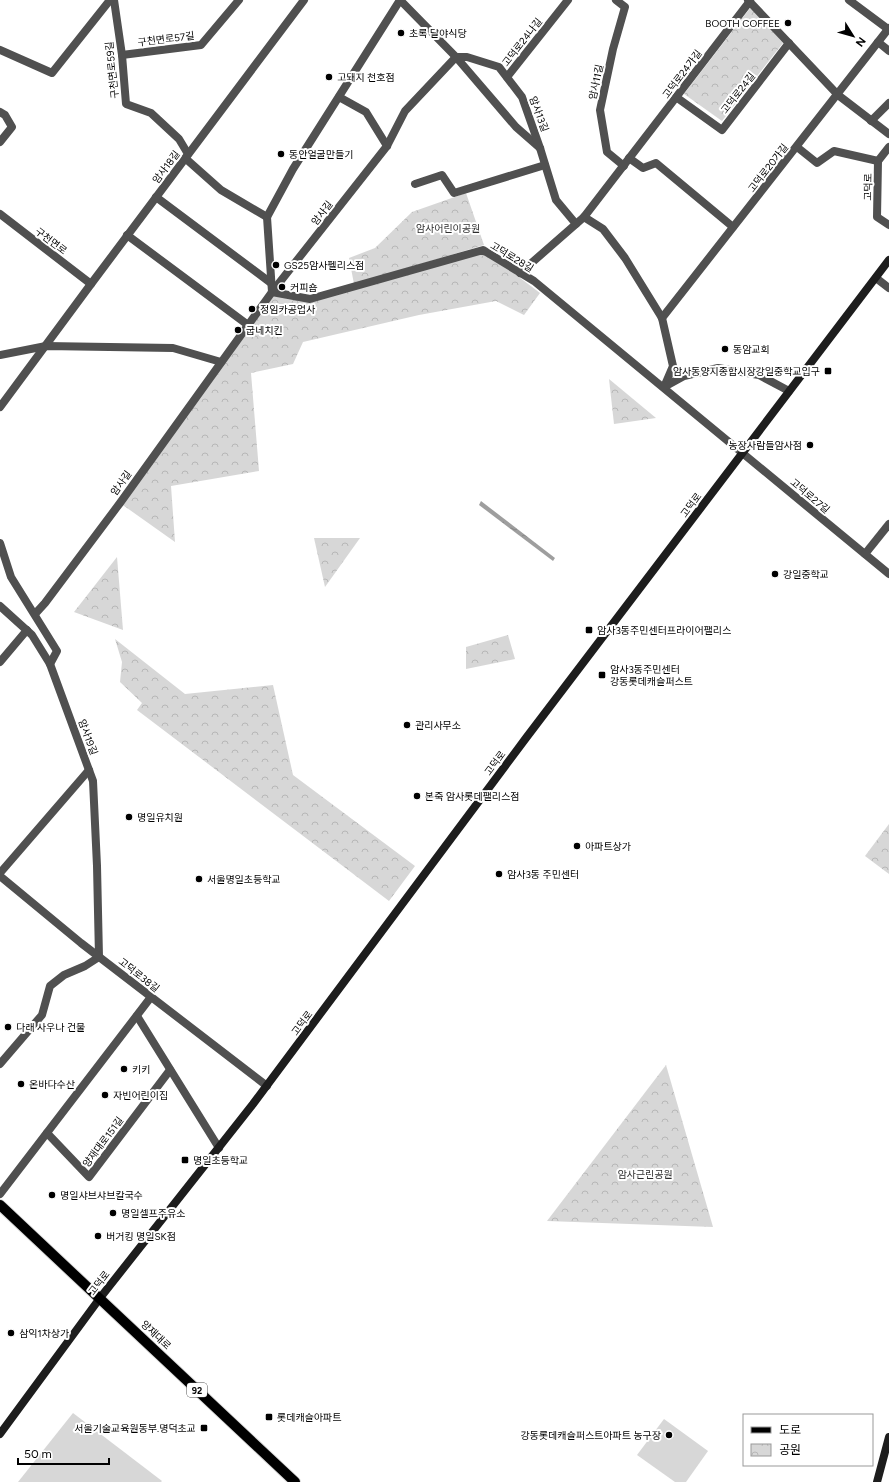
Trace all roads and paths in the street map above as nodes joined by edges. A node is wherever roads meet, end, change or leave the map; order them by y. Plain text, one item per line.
1 (110, 0) edge
2 (114, 0) edge
3 (239, 0) edge
4 (304, 0) edge
5 (400, 0) edge
6 (568, 0) edge
7 (616, 0) edge
8 (849, 0) edge
9 (749, 1) edge
10 (888, 28) edge
11 (878, 42) junction
12 (789, 43) junction
13 (0, 50) edge
14 (889, 51) edge
15 (122, 55) junction
16 (456, 58) junction
17 (507, 77) junction
18 (838, 95) junction
19 (339, 97) junction
20 (676, 97) junction
21 (889, 103) edge
22 (0, 112) edge
23 (871, 121) junction
24 (889, 134) edge
25 (0, 142) edge
26 (387, 146) junction
27 (797, 147) junction
28 (889, 147) edge
29 (540, 148) junction
30 (187, 156) junction
31 (630, 158) junction
32 (878, 161) junction
33 (545, 165) junction
34 (624, 166) junction
35 (415, 184) dead end
36 (156, 196) junction
37 (0, 214) edge
38 (267, 217) junction
39 (584, 217) junction
40 (576, 224) junction
41 (889, 225) edge
42 (733, 228) junction
43 (127, 235) junction
44 (889, 260) edge
45 (520, 273) junction
46 (876, 278) junction
47 (271, 283) junction
48 (91, 284) junction
49 (889, 288) edge
50 (272, 292) junction
51 (662, 318) junction
52 (248, 325) junction
53 (46, 346) junction
54 (0, 354) edge
55 (221, 362) junction
56 (664, 387) junction
57 (790, 392) junction
58 (0, 407) edge
59 (743, 453) junction
60 (889, 524) edge
61 (0, 543) edge
62 (865, 554) junction
63 (889, 574) edge
64 (0, 606) edge
65 (35, 614) junction
66 (27, 630) junction
67 (0, 662) edge
68 (50, 664) junction
69 (89, 770) junction
70 (0, 875) edge
71 (99, 957) junction
72 (151, 997) junction
73 (137, 1016) junction
74 (0, 1064) edge
75 (170, 1070) junction
76 (267, 1086) junction
77 (47, 1133) junction
78 (219, 1148) junction
79 (0, 1194) edge
80 (0, 1205) edge
81 (100, 1298) junction
82 (0, 1434) edge
83 (889, 1437) edge
84 (296, 1482) edge
85 (876, 1482) edge

1 - 13 street
2 - 15 street, 구천면로59길
3 - 15 street, 구천면로57길
4 - 30 street, 암사18길
5 - 16 street, 암사13길
5 - 19 street
6 - 17 street, 고덕로24나길
7 - 34 street, 암사11길
8 - 10 street, 고덕로20가길
9 - 12 street
9 - 20 street, 고덕로24가길
10 - 11 street, 고덕로20가길
11 - 14 street
11 - 18 street, 고덕로20가길
12 - 18 street
12 - 20 street, 고덕로24길
15 - 30 street, 구천면로59길
16 - 17 street, 암사13길
16 - 26 street, 암사길
16 - 29 street, 암사13길
17 - 29 street, 암사13길
18 - 23 street
18 - 27 street, 고덕로20가길
19 - 26 street
19 - 38 street
20 - 31 street, 고덕로24가길
21 - 23 street
22 - 25 street
23 - 24 street
26 - 50 street, 암사길
27 - 32 street
27 - 42 street, 고덕로20가길
28 - 32 street, 고덕로
29 - 33 street, 암사13길
30 - 36 street, 암사18길
30 - 38 street
31 - 34 street, 고덕로24가길
31 - 42 street
32 - 41 street, 고덕로
33 - 35 street
33 - 40 street, 암사13길
34 - 39 street, 고덕로24가길
36 - 43 street, 암사18길
36 - 47 street
37 - 48 street, 구천면로
38 - 47 street
39 - 40 street, 고덕로24가길
39 - 51 street
40 - 45 street, 고덕로24가길
42 - 51 street, 고덕로20가길
43 - 48 street, 암사18길
43 - 52 street
44 - 46 main road, 고덕로
45 - 50 street, 고덕로28길
45 - 56 street, 고덕로28길
46 - 49 street
46 - 57 main road, 고덕로
47 - 50 street
48 - 53 street, 암사18길
50 - 52 street, 암사길
51 - 56 street
52 - 55 street, 암사길
53 - 54 street
53 - 55 street
53 - 58 street
55 - 65 street, 암사길
56 - 57 street
56 - 59 street, 고덕로28길
57 - 59 main road, 고덕로
59 - 62 street, 고덕로27길
59 - 76 main road, 고덕로
60 - 62 street
61 - 65 street
62 - 63 street, 고덕로27길
64 - 66 street, 암사19길
65 - 68 street
66 - 67 street
66 - 68 street, 암사19길
68 - 69 street, 암사19길
69 - 70 street, 고덕로38길
69 - 71 street, 암사19길
70 - 71 street, 고덕로38길
71 - 72 street, 고덕로38길
71 - 74 street
72 - 73 street
72 - 76 street, 고덕로38길
73 - 75 street
73 - 77 street
75 - 77 street, 양재대로151길
75 - 78 street
76 - 78 main road, 고덕로
77 - 79 street
78 - 81 main road, 고덕로
80 - 81 main road, 양재대로 / 92
81 - 82 main road, 고덕로
81 - 84 main road, 양재대로 / 92
83 - 85 main road

